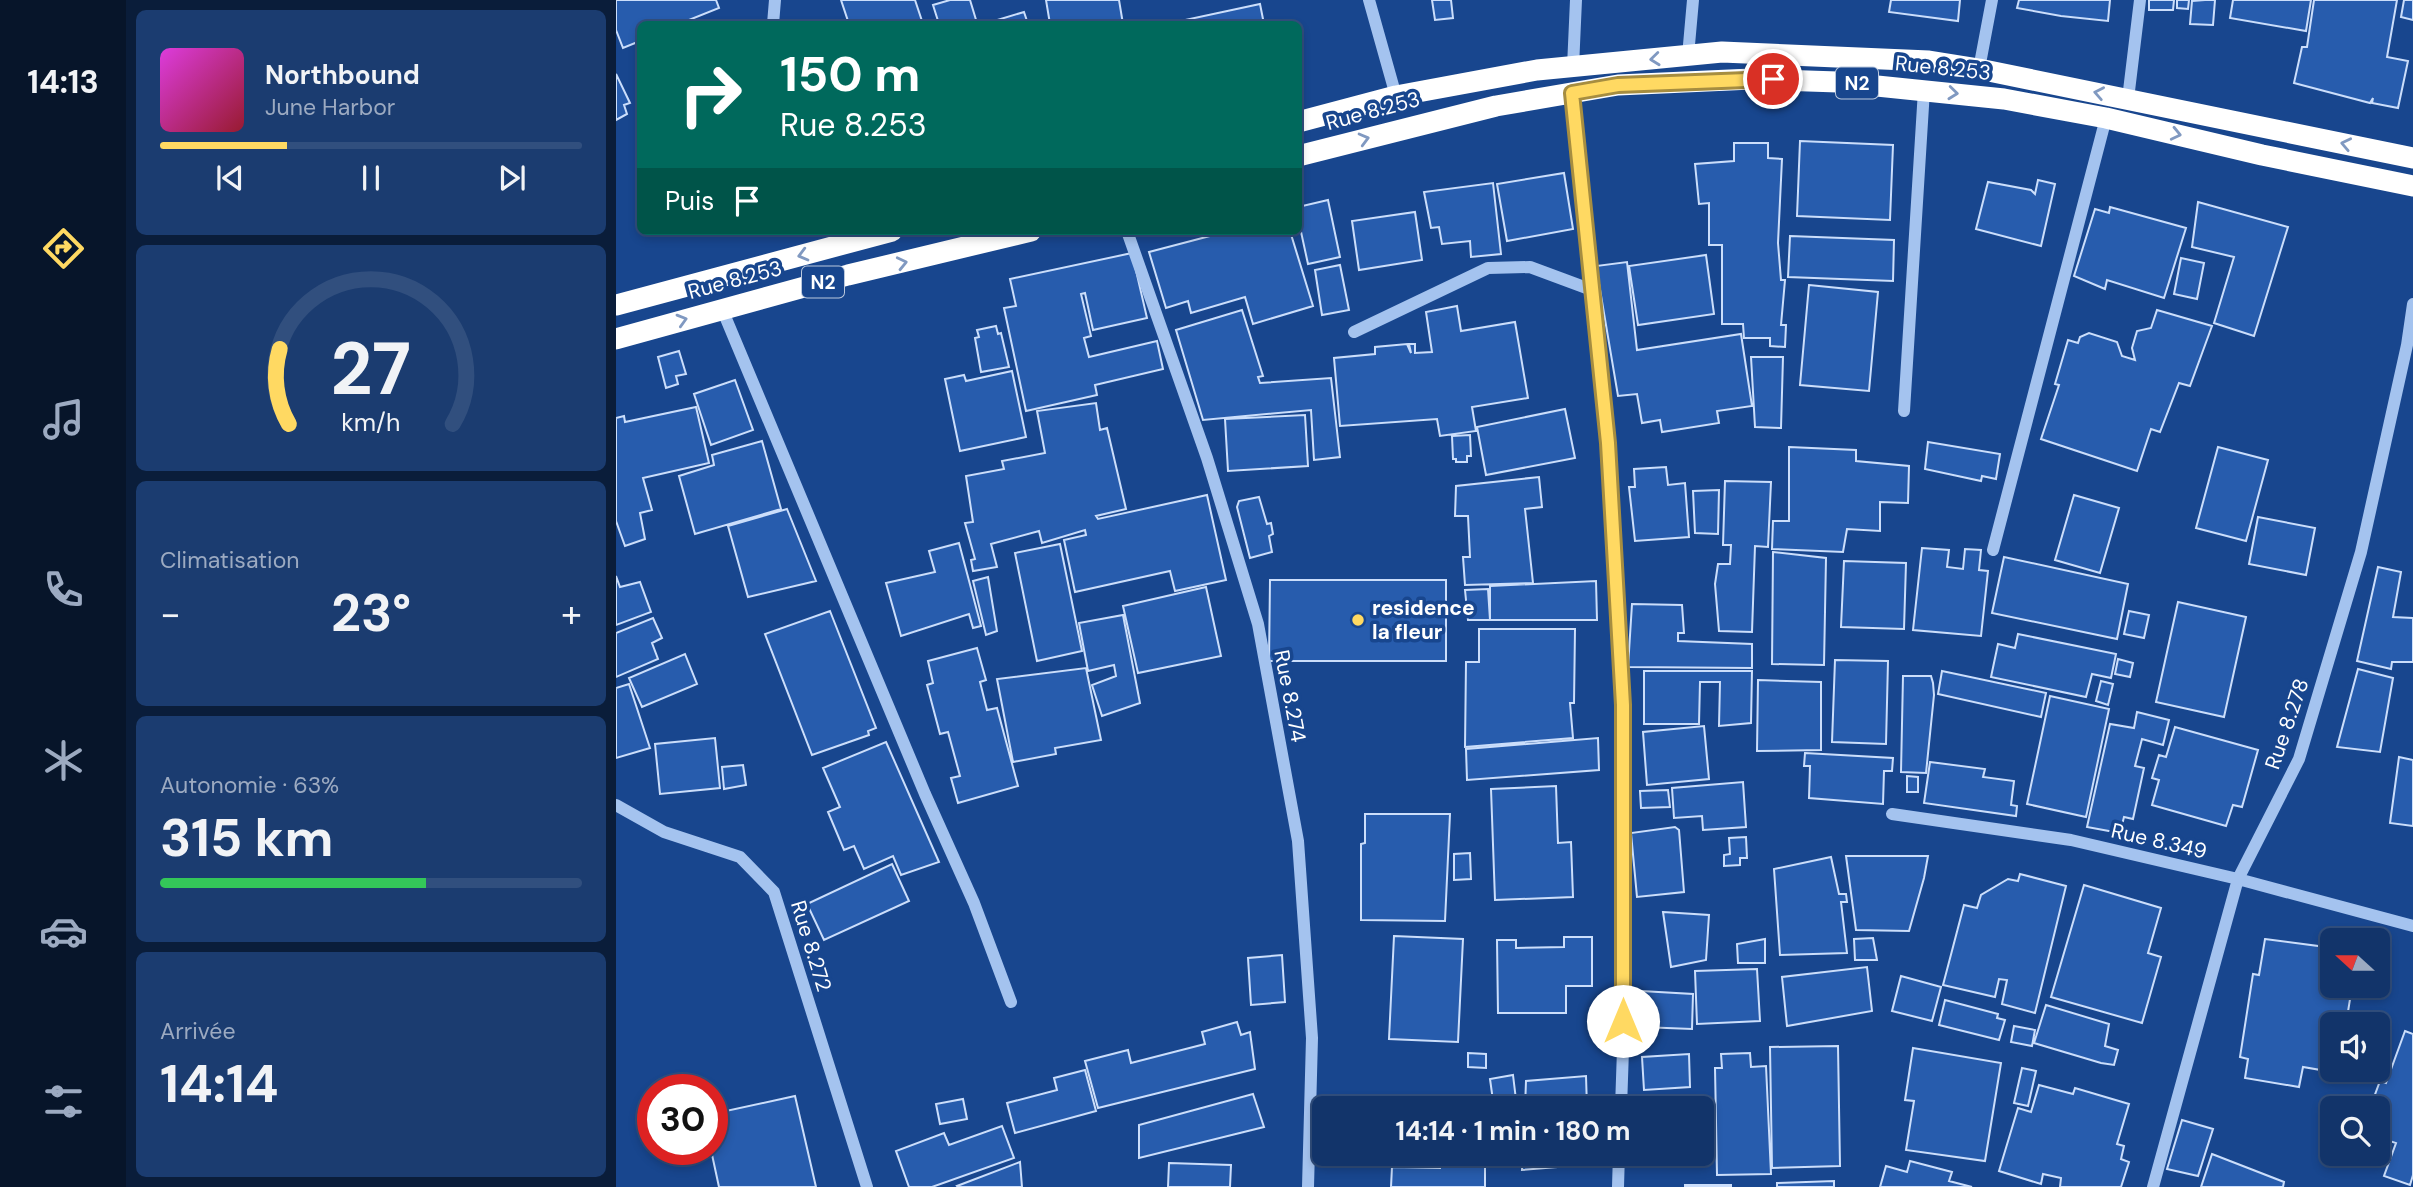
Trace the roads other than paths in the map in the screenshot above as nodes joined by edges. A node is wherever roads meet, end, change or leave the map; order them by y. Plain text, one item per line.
1 (775, 0) edge
2 (1370, 0) edge
3 (1576, 0) edge
4 (1693, 0) edge
5 (1993, 0) edge
6 (2140, 0) edge
7 (773, 21) edge
8 (1688, 56) junction
9 (1573, 67) junction
10 (1979, 69) junction
11 (1924, 90) junction
12 (1572, 93) junction
13 (1396, 96) junction
14 (2128, 99) junction
15 (2106, 118) junction
16 (1302, 121) edge
17 (2412, 154) edge
18 (1302, 155) edge
19 (2413, 186) edge
20 (1014, 235) edge
21 (1128, 235) edge
22 (844, 237) edge
23 (1592, 290) junction
24 (2413, 304) edge
25 (616, 305) edge
26 (722, 309) junction
27 (1354, 332) dead end
28 (616, 339) edge
29 (1903, 411) dead end
30 (1993, 550) dead end
31 (616, 805) edge
32 (1892, 814) dead end
33 (2238, 880) junction
34 (2413, 926) edge
35 (1011, 1002) dead end
36 (1621, 1096) edge
37 (1619, 1166) edge
38 (867, 1187) edge
39 (1308, 1187) edge
40 (1618, 1187) edge
41 (2153, 1187) edge

1 - 7 street
2 - 13 street
3 - 9 street
4 - 8 street
5 - 10 street
6 - 14 street
8 -> 9 highway, Rue 8.253 / N2
8 - 10 highway, Rue 8.253 / N2
9 - 13 highway, Rue 8.253 / N2
14 -> 10 highway, Rue 8.253 / N2
11 - 12 highway, Rue 8.253 / N2
11 -> 15 highway, Rue 8.253 / N2
11 - 29 street
18 -> 12 highway, Rue 8.253 / N2
12 - 23 street
13 - 16 highway, Rue 8.253 / N2
17 -> 14 highway, Rue 8.253 / N2
15 -> 19 highway, Rue 8.253 / N2
15 - 30 street
26 -> 20 highway, Rue 8.253 / N2
21 - 39 street, Rue 8.274
22 -> 25 highway, Rue 8.253 / N2
23 - 27 street
23 - 36 street
24 - 33 street, Rue 8.278
28 -> 26 highway, Rue 8.253 / N2
26 - 35 street
31 - 38 street, Rue 8.272
32 - 33 street, Rue 8.349
33 - 34 street, Rue 8.349
33 - 41 street, Rue 8.278
37 - 40 street

